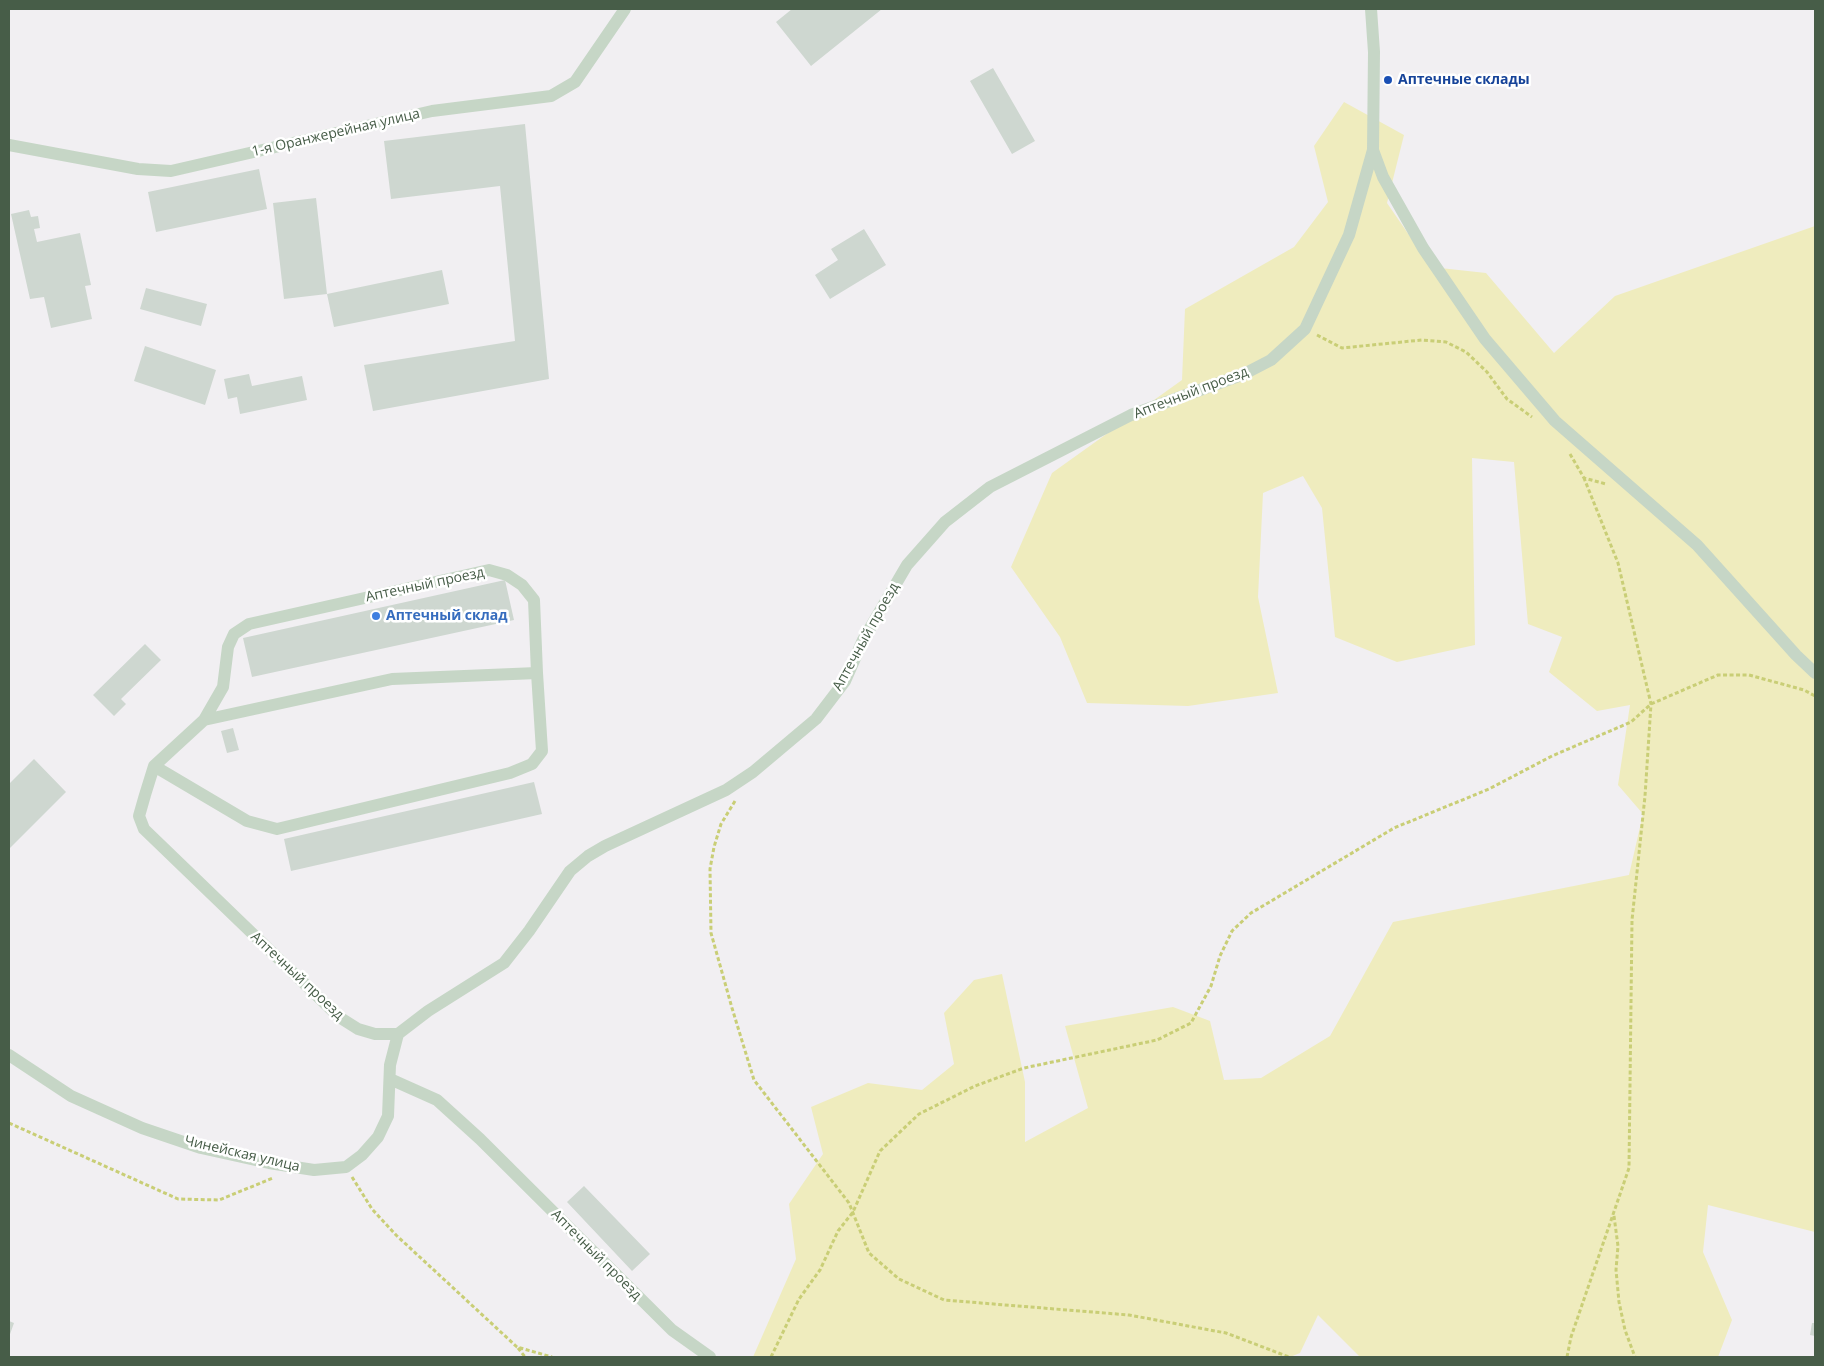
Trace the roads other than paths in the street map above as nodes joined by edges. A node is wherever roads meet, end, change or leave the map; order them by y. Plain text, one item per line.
1 (625, 9) edge
2 (1371, 9) edge
3 (9, 145) edge
4 (1373, 150) junction
5 (537, 673) junction
6 (1815, 673) edge
7 (204, 720) junction
8 (154, 766) junction
9 (398, 1034) junction
10 (9, 1055) edge
11 (390, 1079) junction
12 (710, 1357) edge

1 - 3 street, 1-я Оранжерейная улица
2 - 4 street, Аптечный проезд
4 - 6 street
4 - 9 street, Аптечный проезд
5 - 7 street
5 - 7 street, Аптечный проезд
5 - 8 street, Аптечный проезд
7 - 8 street, Аптечный проезд
8 - 9 street, Аптечный проезд
9 - 11 street
10 - 11 street, Чинейская улица
11 - 12 street, Аптечный проезд

